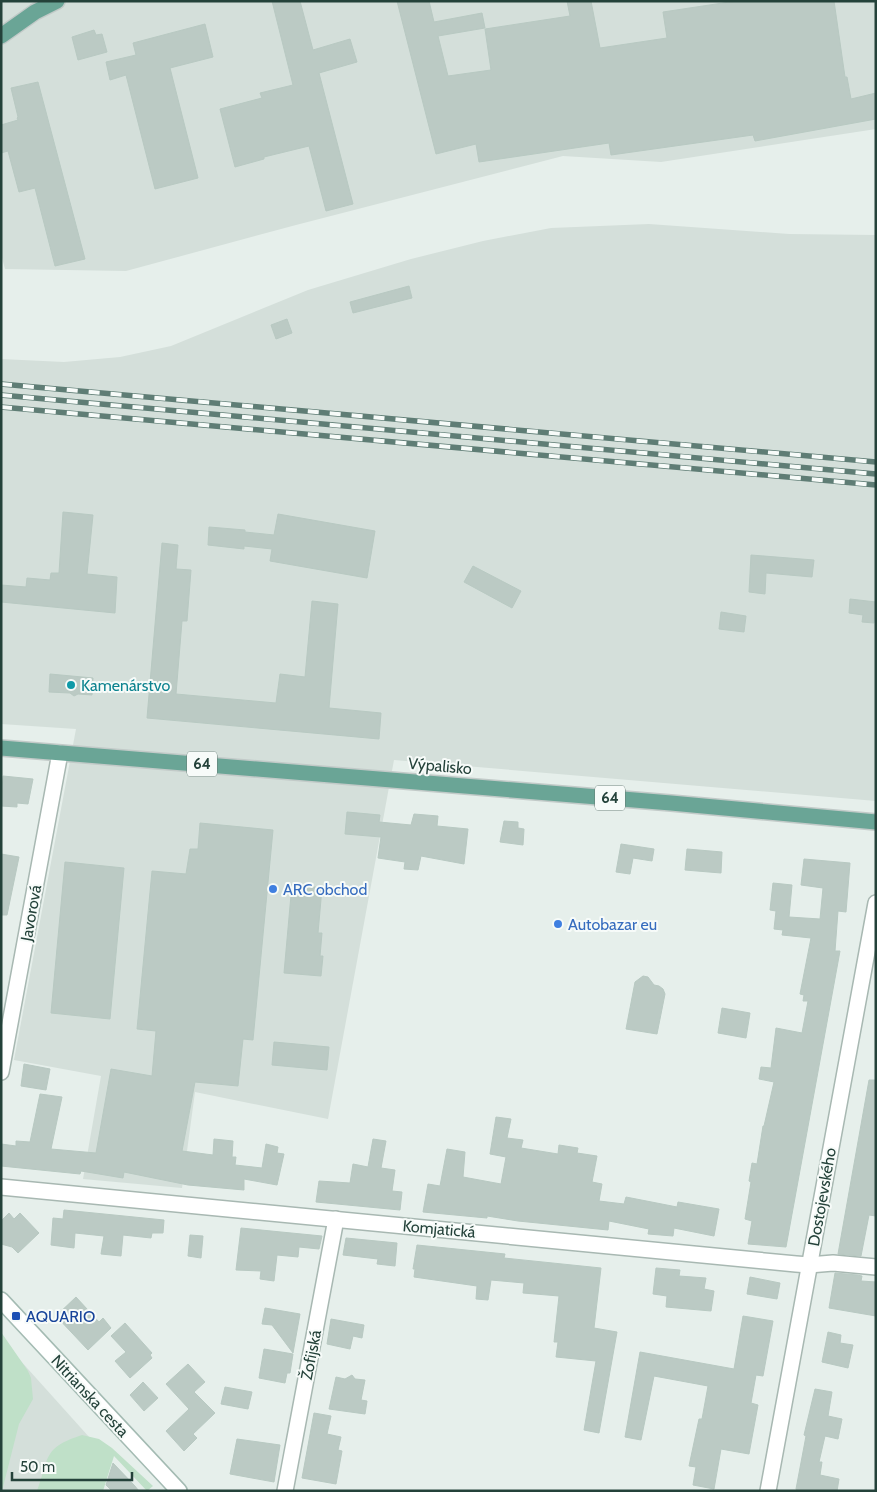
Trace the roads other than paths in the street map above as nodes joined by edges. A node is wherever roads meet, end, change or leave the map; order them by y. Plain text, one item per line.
1 (57, 1) edge
2 (1, 36) edge
3 (1, 748) edge
4 (60, 753) junction
5 (876, 822) edge
6 (876, 903) edge
7 (1, 1072) edge
8 (1, 1187) edge
9 (336, 1219) junction
10 (809, 1265) junction
11 (876, 1267) edge
12 (1, 1300) edge
13 (179, 1491) edge
14 (286, 1491) edge
15 (768, 1491) edge

1 - 2 main road
3 - 4 main road, Výpalisko / 64
4 - 5 main road, Výpalisko / 64
4 - 7 street, Javorová
6 - 10 street, Dostojevského
8 - 9 street, Komjatická
9 - 10 street, Komjatická
9 - 14 street, Žofijská
10 - 11 street, Komjatická
10 - 15 street, Dostojevského
12 - 13 street, Nitrianska cesta

